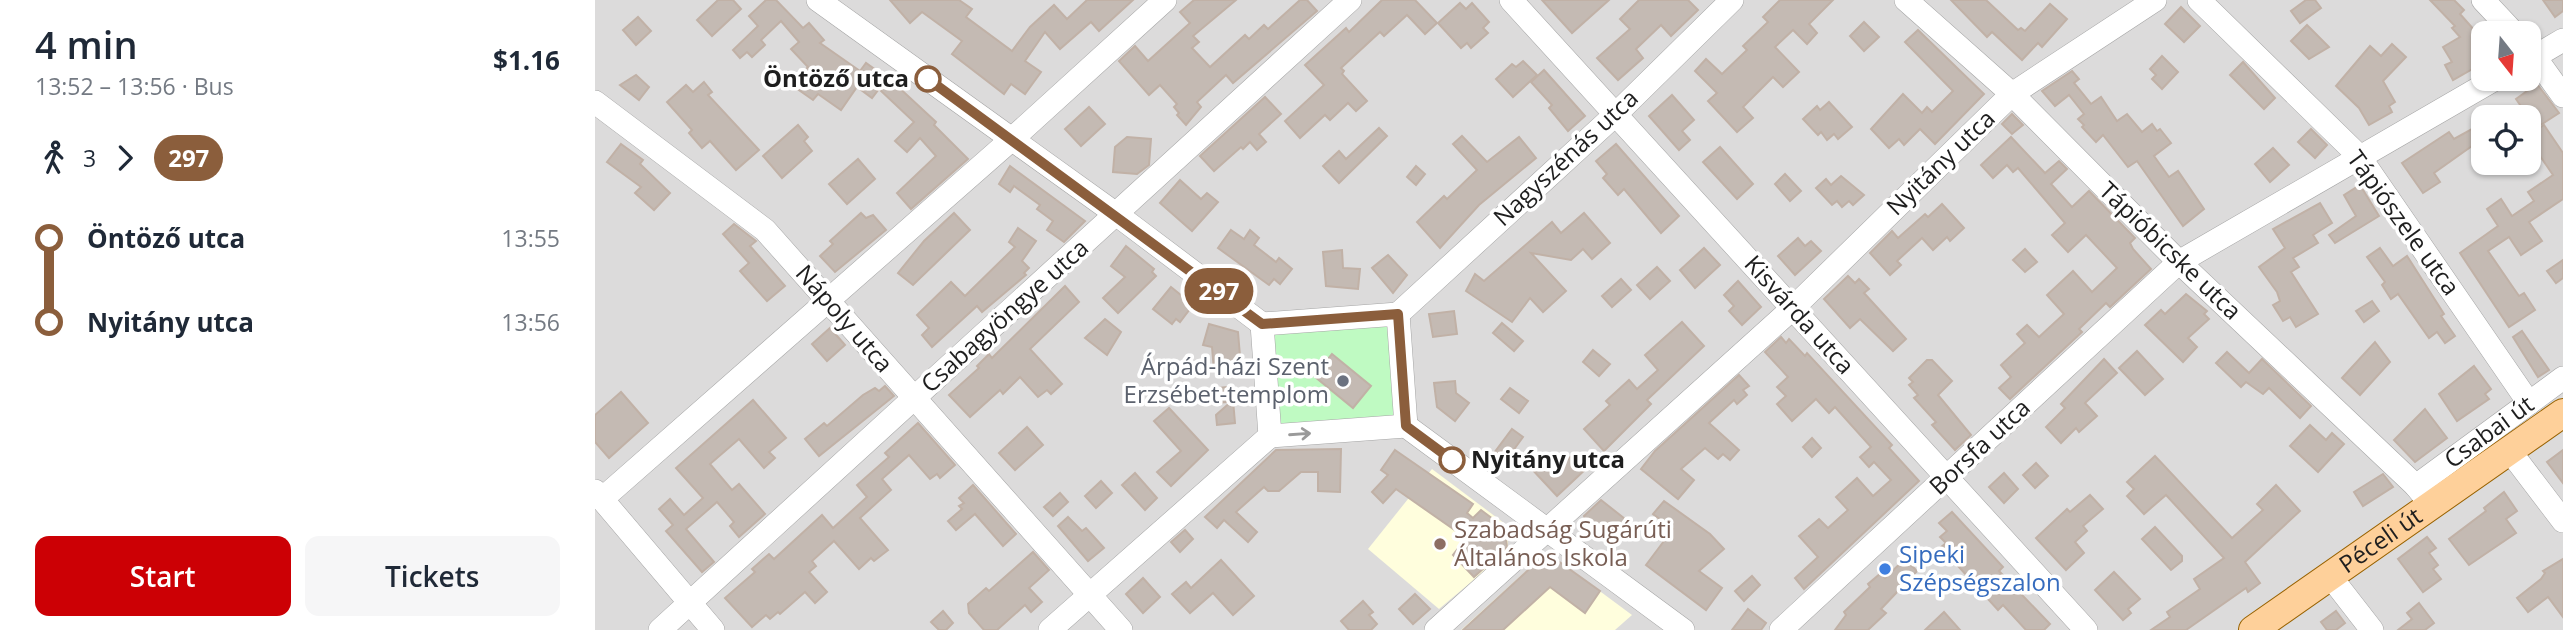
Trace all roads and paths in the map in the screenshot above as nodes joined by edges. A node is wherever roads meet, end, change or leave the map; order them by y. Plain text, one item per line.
1 (820, 0) edge
2 (1165, 0) edge
3 (1350, 0) edge
4 (1511, 0) edge
5 (1732, 0) edge
6 (1906, 0) edge
7 (2155, 0) edge
8 (2199, 0) edge
9 (2483, 0) edge
10 (2503, 21) edge
11 (2563, 40) edge
12 (2541, 50) edge
13 (2541, 68) edge
14 (2474, 91) edge
15 (2012, 94) junction
16 (2563, 96) edge
17 (595, 102) edge
18 (1616, 114) junction
19 (1012, 139) junction
20 (2359, 156) junction
21 (1116, 214) junction
22 (2179, 262) junction
23 (828, 300) junction
24 (1793, 308) junction
25 (1398, 314) junction
26 (1262, 324) junction
27 (2563, 378) edge
28 (915, 399) junction
29 (2529, 403) junction
30 (2563, 413) edge
31 (1406, 426) junction
32 (1270, 436) junction
33 (2509, 450) junction
34 (1947, 477) junction
35 (598, 495) edge
36 (2424, 496) junction
37 (2563, 521) edge
38 (1546, 529) junction
39 (2330, 576) junction
40 (1090, 595) junction
41 (690, 605) junction
42 (660, 630) edge
43 (713, 630) edge
44 (1050, 630) edge
45 (1121, 630) edge
46 (1436, 630) edge
47 (1683, 630) edge
48 (1781, 630) edge
49 (2086, 630) edge
50 (2253, 630) edge
51 (2372, 630) edge

1 - 19 street
2 - 19 street
3 - 21 street, Csabagyöngye utca
4 - 18 street, Kisvárda utca
5 - 18 street, Nagyszénás utca
6 - 15 street, Tápióbicske utca
7 - 15 street, Nyitány utca
8 - 20 street, Tápiószele utca
9 - 10 street
11 - 12 street
13 - 16 street
14 - 20 street, Borsfa utca
15 - 22 street, Tápióbicske utca
15 - 24 street, Nyitány utca
17 - 23 street, Nápoly utca
18 - 24 street, Kisvárda utca
18 - 25 street, Nagyszénás utca
19 - 21 street
19 - 23 street
20 - 22 street, Borsfa utca
20 - 29 street, Tápiószele utca
21 - 26 street
21 - 28 street, Csabagyöngye utca
22 - 34 street, Borsfa utca
22 - 36 street, Tápióbicske utca
23 - 28 street, Nápoly utca
23 - 35 street
24 - 34 street, Kisvárda utca
24 - 38 street, Nyitány utca
25 - 26 street
25 - 31 street
26 - 32 street
27 - 29 street, Csabai út
28 - 40 street, Nápoly utca
28 - 41 street, Csabagyöngye utca
29 - 36 street, Csabai út
30 - 33 main road, Csabai út
32 -> 31 street
31 - 38 street
32 - 40 street
33 - 36 main road, Péceli út
33 - 37 street
34 - 48 street, Borsfa utca
34 - 49 street, Kisvárda utca
35 - 41 street
36 - 39 main road, Péceli út
38 - 46 street, Nyitány utca
38 - 47 street
39 - 50 main road, Péceli út
39 - 51 street
40 - 44 street
40 - 45 street, Nápoly utca
41 - 42 street, Csabagyöngye utca
41 - 43 street

